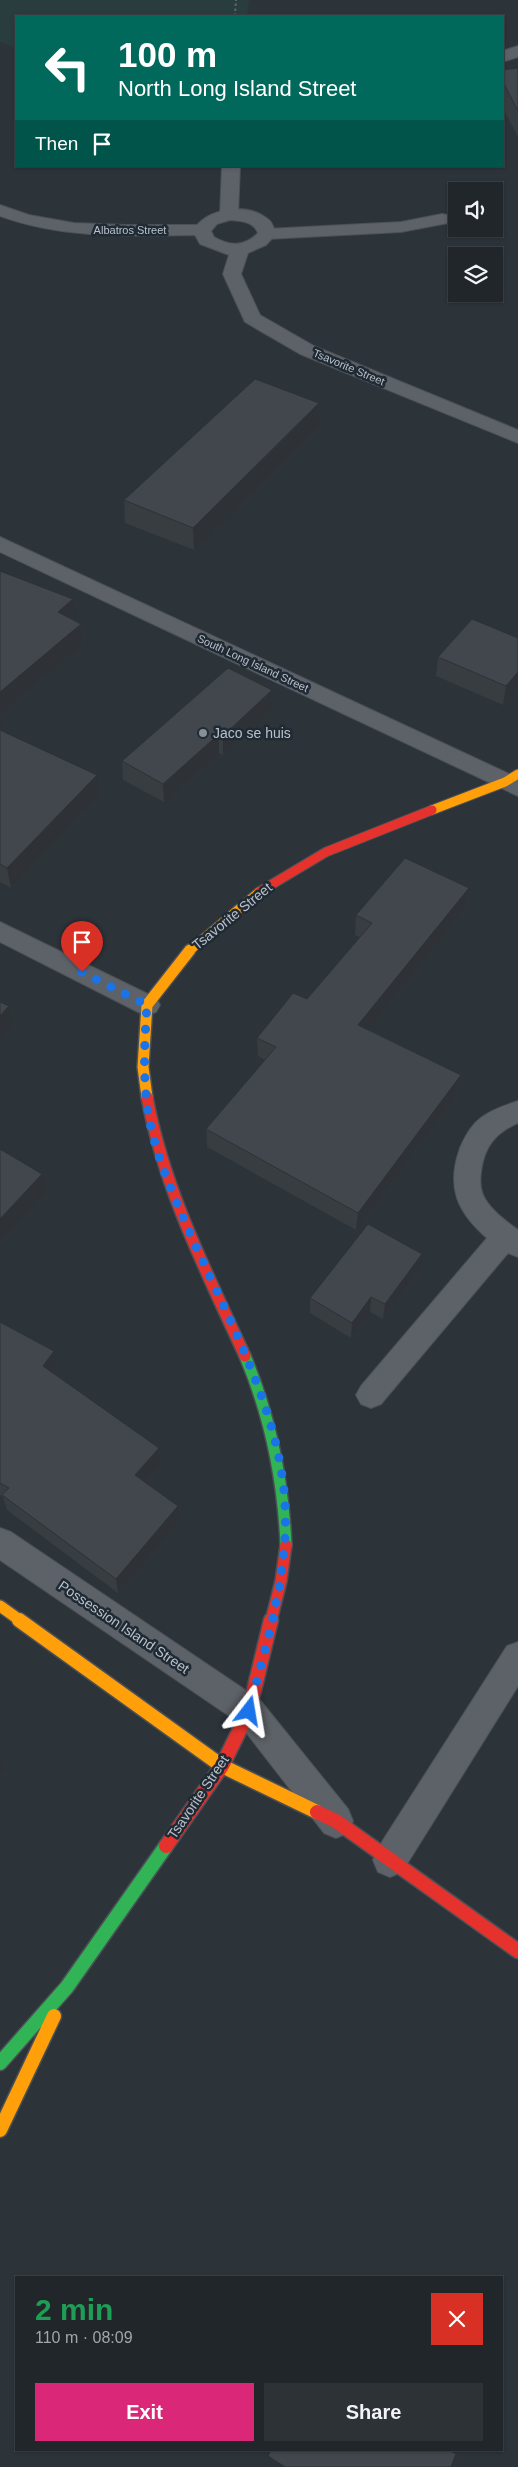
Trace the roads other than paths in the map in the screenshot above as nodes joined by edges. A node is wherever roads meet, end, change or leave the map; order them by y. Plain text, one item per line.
1 (518, 51) edge
2 (504, 55) edge
3 (230, 167) edge
4 (0, 210) edge
5 (229, 215) junction
6 (442, 219) dead end
7 (202, 230) junction
8 (267, 234) junction
9 (240, 250) junction
10 (518, 437) edge
11 (0, 544) edge
12 (514, 781) edge
13 (0, 931) edge
14 (147, 1005) junction
15 (518, 1112) edge
16 (512, 1241) edge
17 (371, 1395) dead end
18 (0, 1542) edge
19 (0, 1606) edge
20 (518, 1657) edge
21 (249, 1711) junction
22 (222, 1766) junction
23 (336, 1821) junction
24 (390, 1860) junction
25 (518, 1951) edge
26 (67, 1987) junction
27 (0, 2062) edge
28 (0, 2130) edge

1 - 2 street
3 - 5 street
4 - 7 street, Albatros Street
5 - 7 street
5 - 8 street
6 - 8 street
7 - 9 street
8 - 9 street
9 - 10 street, Tsavorite Street
11 - 12 street, South Long Island Street
12 - 14 street, Tsavorite Street
13 - 14 street
14 - 21 street, Tsavorite Street
15 - 16 street
16 - 17 street
18 - 21 street, Possession Island Street
19 - 22 street
20 - 24 street
21 - 22 street, Tsavorite Street
21 - 23 street, Possession Island Street
22 - 23 street
22 - 26 street, Tsavorite Street
23 - 24 street
24 - 25 street
26 - 27 street, Tsavorite Street
26 - 28 street, Tsavorite Street

